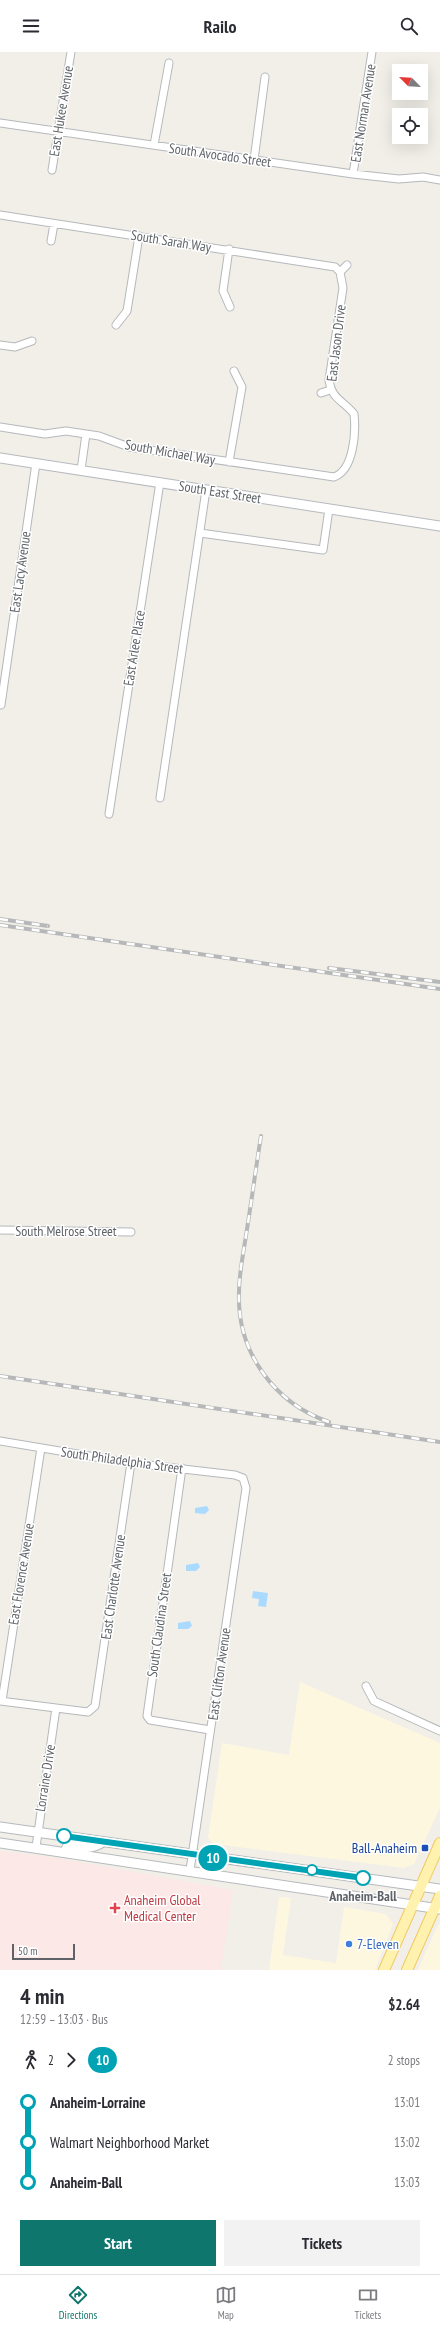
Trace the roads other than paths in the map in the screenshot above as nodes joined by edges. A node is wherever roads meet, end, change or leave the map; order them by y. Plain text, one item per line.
1 (71, 52) edge
2 (372, 52) edge
3 (169, 63) dead end
4 (265, 77) dead end
5 (0, 124) edge
6 (57, 131) junction
7 (154, 145) junction
8 (254, 160) junction
9 (52, 170) dead end
10 (353, 174) junction
11 (440, 180) edge
12 (0, 215) edge
13 (54, 224) junction
14 (139, 236) junction
15 (51, 241) dead end
16 (229, 249) junction
17 (347, 265) dead end
18 (340, 272) junction
19 (230, 307) dead end
20 (116, 325) dead end
21 (32, 341) dead end
22 (0, 345) edge
23 (234, 370) dead end
24 (330, 390) junction
25 (321, 393) dead end
26 (0, 427) edge
27 (86, 434) junction
28 (0, 458) edge
29 (229, 462) junction
30 (36, 463) junction
31 (81, 470) junction
32 (342, 475) joint
33 (160, 482) junction
34 (206, 490) junction
35 (329, 509) junction
36 (440, 526) edge
37 (200, 533) junction
38 (1, 705) dead end
39 (160, 798) dead end
40 (109, 814) dead end
41 (0, 1230) edge
42 (131, 1232) dead end
43 (0, 1441) edge
44 (41, 1448) junction
45 (132, 1463) junction
46 (182, 1468) junction
47 (243, 1478) joint
48 (366, 1686) dead end
49 (1, 1701) edge
50 (56, 1708) junction
51 (210, 1730) junction
52 (440, 1730) edge
53 (0, 1827) edge
54 (36, 1832) junction
55 (103, 1842) junction
56 (0, 1843) edge
57 (440, 1843) edge
58 (36, 1847) junction
59 (65, 1852) junction
60 (191, 1855) junction
61 (190, 1870) junction
62 (421, 1886) junction
63 (440, 1889) edge
64 (440, 1896) edge
65 (413, 1904) junction
66 (437, 1909) edge
67 (384, 1970) edge
68 (407, 1970) edge

1 - 6 street, East Hukee Avenue
2 - 10 street, East Norman Avenue
3 - 7 street
4 - 8 street
5 - 6 street, South Avocado Street
6 - 7 street, South Avocado Street
6 - 9 street, East Hukee Avenue
7 - 8 street, South Avocado Street
8 - 10 street, South Avocado Street
10 - 11 street, South Avocado Street
12 - 13 street, South Sarah Way
13 - 14 street, South Sarah Way
13 - 15 street
14 - 16 street, South Sarah Way
14 - 20 street
16 - 18 street, South Sarah Way
16 - 19 street
17 - 18 street
18 - 24 street, East Jason Drive
21 - 22 street
23 - 29 street
24 - 25 street
24 - 32 street, East Jason Drive
26 - 27 street, South Michael Way
27 - 29 street, South Michael Way
27 - 31 street
28 - 30 main road, South East Street
29 - 32 street, South Michael Way
30 - 31 main road, South East Street
30 - 38 street, East Lacy Avenue
31 - 33 main road, South East Street
33 - 34 main road, South East Street
33 - 40 street, East Arlee Place
34 - 35 main road, South East Street
34 - 37 street
35 - 36 main road, South East Street
35 - 37 street
37 - 39 street
41 - 42 street, South Melrose Street
43 - 44 street, South Philadelphia Street
44 - 45 street, South Philadelphia Street
44 - 49 street, East Florence Avenue
45 - 46 street, South Philadelphia Street
45 - 50 street, East Charlotte Avenue
46 - 47 street, South Philadelphia Street
46 - 51 street, South Claudina Street
47 - 51 street, East Clifton Avenue
48 - 52 street
49 - 50 street
50 - 54 street, Lorraine Drive
51 - 60 street, East Clifton Avenue
53 - 54 main road
54 - 55 main road
54 - 58 street, Lorraine Drive
55 - 59 main road
55 - 60 main road
56 - 58 main road
57 - 62 main road
58 - 59 main road
59 - 61 main road
60 - 61 street, East Clifton Avenue
60 - 62 main road
61 - 65 main road
62 - 63 main road
62 - 65 main road
64 - 66 main road
65 - 66 main road
65 - 67 main road
66 - 68 main road

